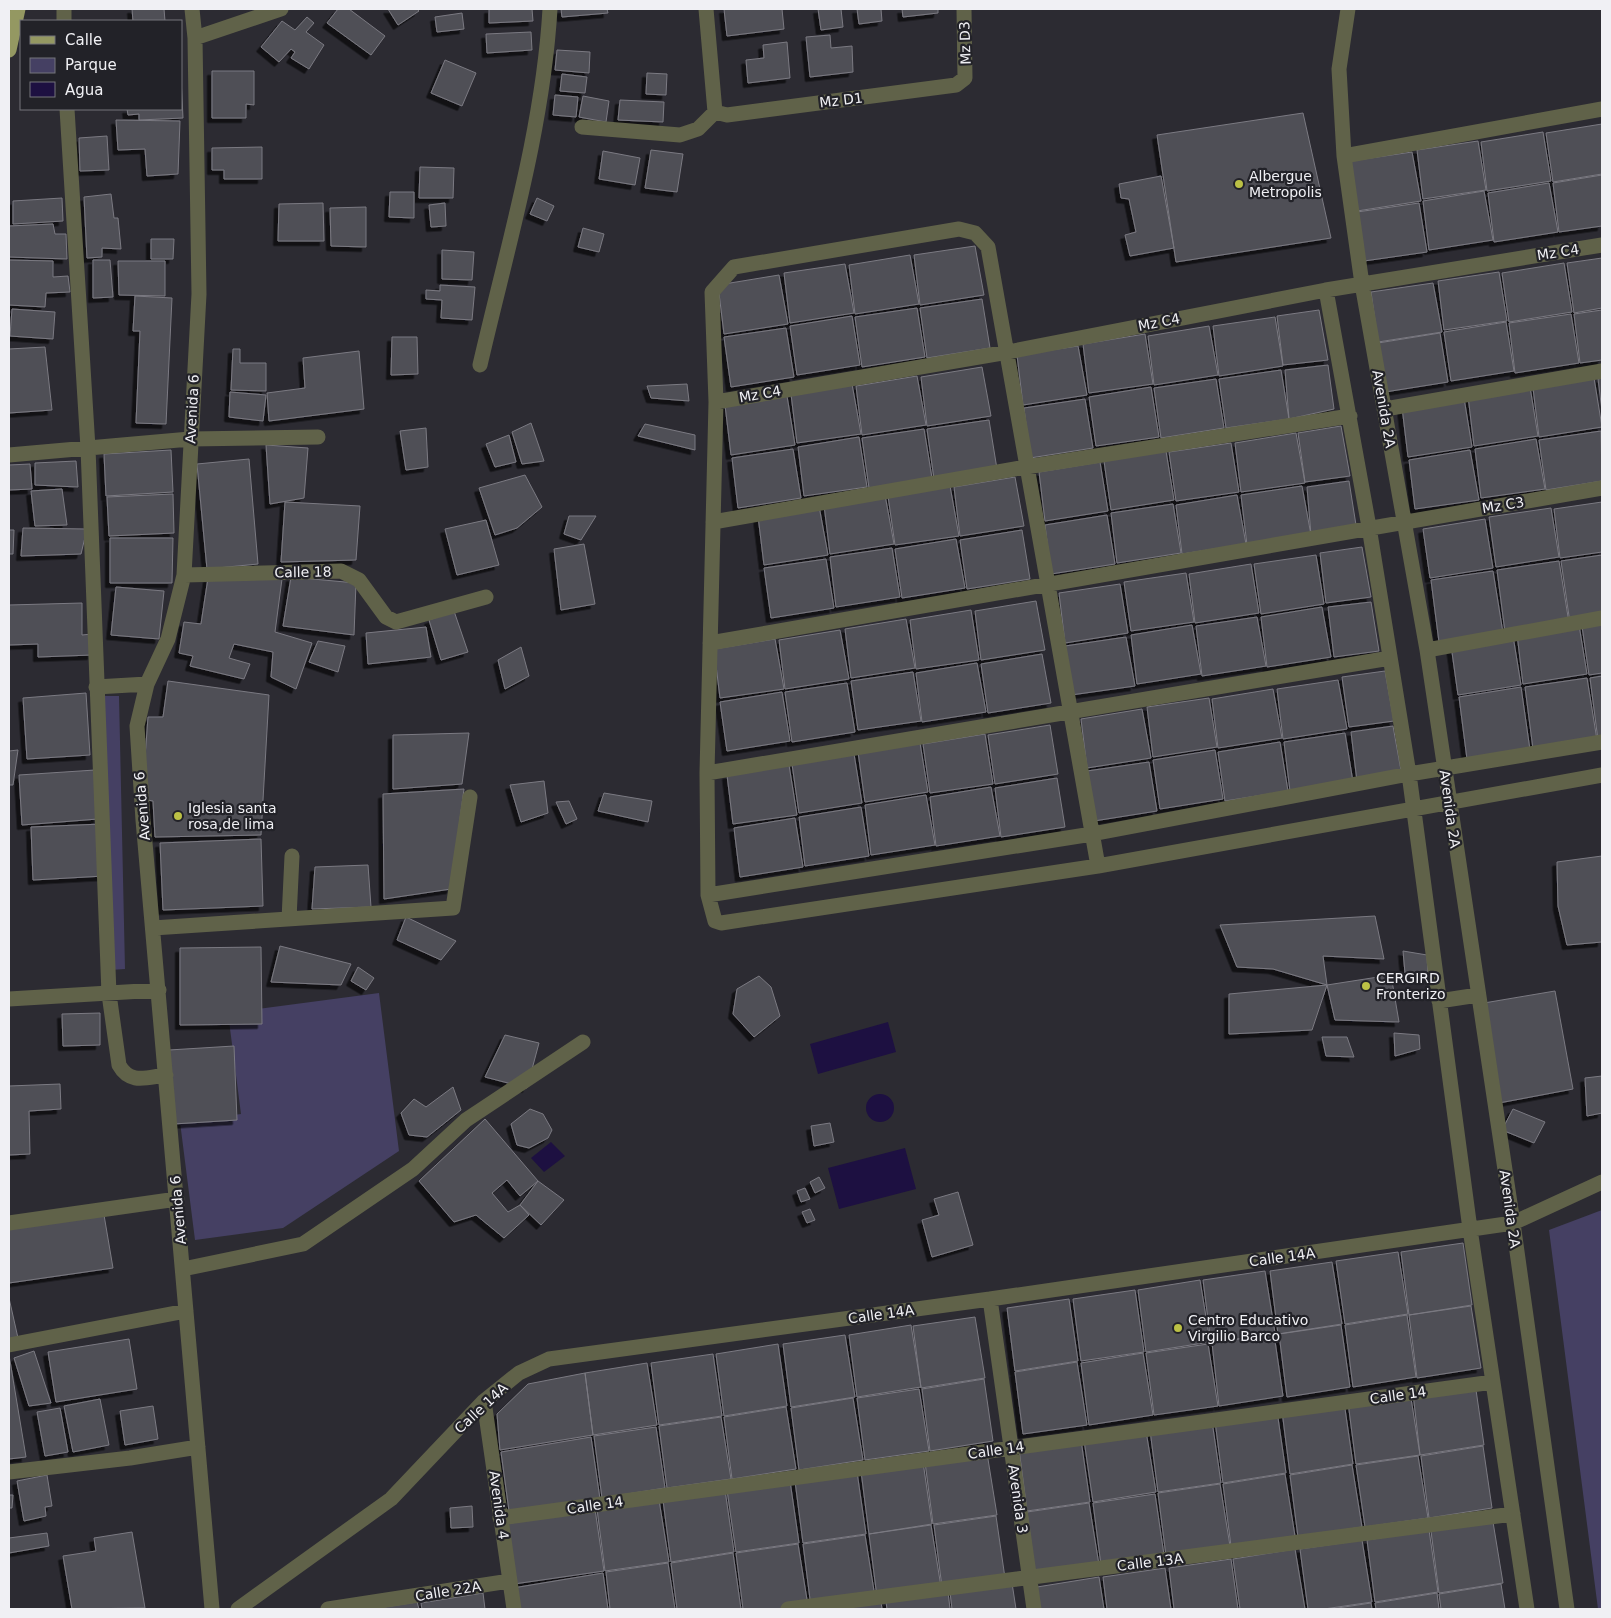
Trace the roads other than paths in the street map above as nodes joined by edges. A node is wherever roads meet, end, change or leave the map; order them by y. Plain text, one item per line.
1 (18, 9) edge
2 (192, 9) edge
3 (281, 9) edge
4 (550, 9) edge
5 (706, 9) edge
6 (964, 9) edge
7 (1348, 9) edge
8 (195, 38) junction
9 (9, 50) edge
10 (965, 78) joint
11 (1602, 109) edge
12 (67, 110) edge
13 (715, 112) junction
14 (582, 127) dead end
15 (1344, 156) junction
16 (1602, 245) edge
17 (1362, 284) junction
18 (1326, 290) junction
19 (1008, 352) junction
20 (480, 365) dead end
21 (1602, 371) edge
22 (716, 402) junction
23 (1385, 409) junction
24 (1350, 416) junction
25 (318, 437) dead end
26 (190, 439) junction
27 (88, 448) junction
28 (9, 455) edge
29 (1026, 467) junction
30 (1602, 488) edge
31 (1404, 521) junction
32 (713, 522) junction
33 (1369, 527) junction
34 (184, 575) junction
35 (1048, 583) junction
36 (486, 598) dead end
37 (1602, 618) edge
38 (710, 643) junction
39 (1427, 650) junction
40 (1390, 658) junction
41 (147, 684) junction
42 (96, 687) junction
43 (1070, 711) junction
44 (1602, 742) edge
45 (1444, 769) junction
46 (707, 773) junction
47 (1409, 774) junction
48 (1602, 775) edge
49 (470, 797) dead end
50 (1449, 802) junction
51 (1413, 808) junction
52 (1092, 834) junction
53 (292, 856) dead end
54 (1098, 866) junction
55 (708, 895) junction
56 (289, 919) junction
57 (153, 928) junction
58 (159, 990) junction
59 (109, 994) junction
60 (1478, 995) junction
61 (9, 999) edge
62 (1439, 1001) junction
63 (583, 1042) dead end
64 (166, 1076) junction
65 (1602, 1182) edge
66 (177, 1199) junction
67 (9, 1223) edge
68 (1512, 1223) junction
69 (1470, 1229) junction
70 (183, 1270) junction
71 (990, 1299) junction
72 (186, 1312) junction
73 (9, 1345) edge
74 (1492, 1382) junction
75 (484, 1401) junction
76 (198, 1447) junction
77 (1011, 1448) junction
78 (9, 1472) edge
79 (1513, 1514) junction
80 (500, 1518) junction
81 (1029, 1578) junction
82 (510, 1582) junction
83 (212, 1609) edge
84 (238, 1609) edge
85 (328, 1609) edge
86 (514, 1609) edge
87 (788, 1609) edge
88 (1034, 1609) edge
89 (1527, 1609) edge
90 (1567, 1609) edge

1 - 9 main road
2 - 8 street, Avenida 6
3 - 8 street
4 - 20 street
5 - 13 street
6 - 10 street, Mz D3
7 - 15 street, Avenida 2A
8 - 26 street, Avenida 6
10 - 13 street, Mz D1
11 - 15 street
12 - 27 street
13 - 14 street
15 - 17 street, Avenida 2A
16 - 17 street, Mz C4
17 - 18 street, Mz C4
17 - 23 street, Avenida 2A
18 - 19 street, Mz C4
18 - 24 street
19 - 22 street, Mz C4
19 - 22 street
19 - 29 street
21 - 23 street
22 - 32 street
23 - 31 street, Avenida 2A
24 - 29 street
24 - 33 street
25 - 26 street
26 - 27 street
26 - 34 street, Avenida 6
27 - 28 street
27 - 42 street
29 - 32 street
29 - 35 street
30 - 31 street, Mz C3
31 - 33 street, Mz C3
31 - 39 street, Avenida 2A
32 - 38 street
33 - 35 street, Mz C3
33 - 40 street
34 - 36 street, Calle 18
34 - 41 street, Avenida 6
35 - 38 street, Mz C3
35 - 43 street
37 - 39 street
38 - 46 street
39 - 45 street, Avenida 2A
40 - 43 street
40 - 47 street
41 - 42 street
41 - 57 street, Avenida 6
42 - 59 street
43 - 46 street
43 - 52 street
44 - 45 street
45 - 47 street
45 - 50 street, Avenida 2A
46 - 55 street
47 - 51 street
47 - 52 street
48 - 50 street
49 - 56 street
50 - 51 street
50 - 60 street, Avenida 2A
51 - 54 street
51 - 62 street
52 - 54 street
52 - 55 street
53 - 56 street
54 - 55 street
56 - 57 street
57 - 58 street, Avenida 6
58 - 59 street
58 - 64 street, Avenida 6
59 - 61 street
59 - 64 street
60 - 62 street
60 - 68 street, Avenida 2A
62 - 69 street
63 - 70 street
64 - 66 street, Avenida 6
65 - 68 street, Calle 14A
66 - 67 street
66 - 70 street, Avenida 6
68 - 69 street, Calle 14A
68 - 90 street, Avenida 2A
69 - 71 street, Calle 14A
69 - 74 street
70 - 72 street, Avenida 6
71 - 75 street, Calle 14A
71 - 77 street, Avenida 3
72 - 73 street
72 - 76 street, Avenida 6
74 - 77 street, Calle 14
74 - 79 street
75 - 80 street, Avenida 4
75 - 84 street, Calle 14A
76 - 78 street
76 - 83 street, Avenida 6
77 - 80 street, Calle 14
77 - 81 street, Avenida 3
79 - 81 street, Calle 13A
79 - 89 street
80 - 82 street, Avenida 4
81 - 87 street, Calle 13A
81 - 88 street, Avenida 3
82 - 85 street, Calle 22A
82 - 86 street, Avenida 4

